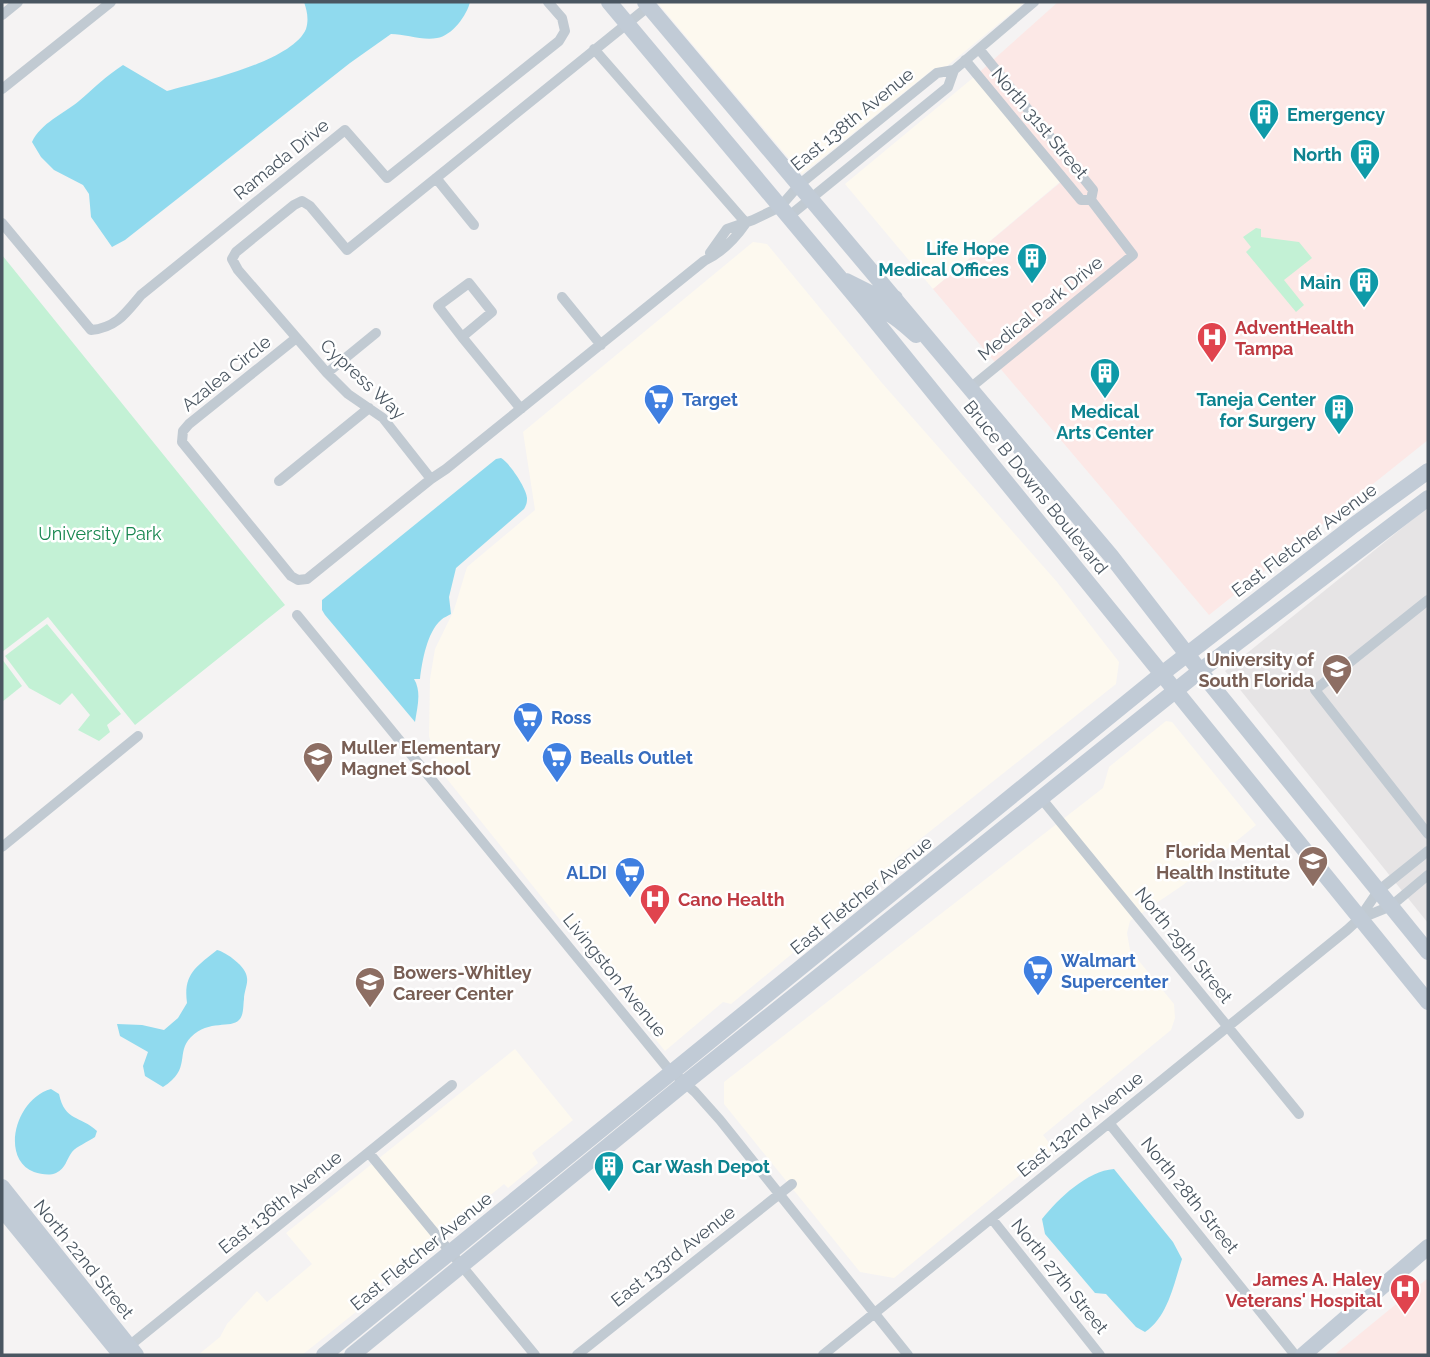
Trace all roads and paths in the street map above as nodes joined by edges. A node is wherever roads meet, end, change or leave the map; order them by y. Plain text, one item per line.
1 (18, 2) edge
2 (111, 2) edge
3 (548, 2) edge
4 (611, 2) edge
5 (1034, 2) edge
6 (647, 4) edge
7 (2, 15) edge
8 (627, 23) junction
9 (594, 49) junction
10 (979, 49) junction
11 (965, 60) junction
12 (954, 70) junction
13 (2, 89) edge
14 (436, 178) junction
15 (800, 184) junction
16 (812, 199) junction
17 (1091, 200) junction
18 (728, 205) junction
19 (784, 212) junction
20 (2, 223) edge
21 (746, 223) junction
22 (474, 225) dead end
23 (727, 229) junction
24 (1133, 255) joint
25 (704, 261) junction
26 (841, 278) junction
27 (562, 297) dead end
28 (895, 298) junction
29 (865, 308) junction
30 (376, 333) dead end
31 (462, 337) junction
32 (295, 339) junction
33 (601, 345) junction
34 (950, 363) junction
35 (327, 373) junction
36 (970, 388) junction
37 (369, 408) junction
38 (522, 409) junction
39 (1428, 471) edge
40 (431, 479) junction
41 (279, 481) dead end
42 (1428, 498) edge
43 (1428, 600) edge
44 (297, 615) dead end
45 (1187, 654) junction
46 (1200, 671) junction
47 (1163, 673) junction
48 (1176, 690) junction
49 (138, 736) dead end
50 (1041, 798) junction
51 (977, 824) junction
52 (1428, 834) edge
53 (2, 847) edge
54 (1428, 851) edge
55 (1428, 875) edge
56 (1378, 891) junction
57 (905, 906) junction
58 (1391, 906) junction
59 (1359, 919) junction
60 (1428, 952) edge
61 (1428, 1002) edge
62 (1227, 1026) junction
63 (679, 1078) junction
64 (452, 1085) dead end
65 (1299, 1114) dead end
66 (1109, 1123) junction
67 (369, 1153) junction
68 (792, 1184) dead end
69 (2, 1187) edge
70 (779, 1194) junction
71 (2, 1209) edge
72 (992, 1219) junction
73 (31, 1223) junction
74 (1428, 1247) edge
75 (451, 1250) junction
76 (463, 1265) junction
77 (874, 1313) junction
78 (125, 1353) edge
79 (324, 1355) edge
80 (352, 1355) edge
81 (535, 1355) edge
82 (577, 1355) edge
83 (822, 1355) edge
84 (908, 1355) edge
85 (1100, 1355) edge
86 (1295, 1355) edge
87 (1303, 1355) edge

1 - 7 street
2 - 13 street
3 - 20 street, Ramada Drive
4 - 8 main road, Bruce B Downs Boulevard
5 - 10 street, East 138th Avenue
6 - 8 street, Azalea Circle
6 - 15 main road, Bruce B Downs Boulevard
8 - 9 street, Azalea Circle
8 - 19 main road, Bruce B Downs Boulevard
9 - 14 street, Azalea Circle
9 - 18 street
10 - 11 street, East 138th Avenue
10 - 17 street, North 31st Street
11 - 12 street, East 138th Avenue
11 - 17 street, North 31st Street
12 - 15 street, East 138th Avenue
12 - 16 street, East 138th Avenue
14 - 22 street
14 - 32 street, Azalea Circle
15 - 16 main road, Bruce B Downs Boulevard
15 - 19 street, East 138th Avenue
16 - 19 street, East 138th Avenue
16 - 28 main road, Bruce B Downs Boulevard
17 - 24 street, North 31st Street
18 - 21 street
18 - 23 street
19 - 21 street, Azalea Circle
19 - 26 main road, Bruce B Downs Boulevard
21 - 23 street, Azalea Circle
21 - 25 street, Azalea Circle
23 - 25 street, Azalea Circle
24 - 36 street, Medical Park Drive
25 - 33 street, Azalea Circle
26 - 28 main road
26 - 29 main road, Bruce B Downs Boulevard
27 - 33 street
28 - 34 main road, Bruce B Downs Boulevard
29 - 34 main road
29 - 47 main road, Bruce B Downs Boulevard
30 - 35 street
31 - 31 street
31 - 38 street
32 - 35 street, Cypress Way
32 - 40 street, Azalea Circle
33 - 38 street, Azalea Circle
34 - 36 main road, Bruce B Downs Boulevard
35 - 37 street, Cypress Way
36 - 45 main road, Bruce B Downs Boulevard
37 - 40 street, Cypress Way
37 - 41 street
38 - 40 street, Azalea Circle
39 - 45 main road, East Fletcher Avenue
42 - 46 main road, East Fletcher Avenue
43 - 52 street
44 - 63 street, Livingston Avenue
45 - 46 main road, Bruce B Downs Boulevard
45 - 47 main road, East Fletcher Avenue
46 - 48 main road, East Fletcher Avenue
46 - 56 main road, Bruce B Downs Boulevard
47 - 48 main road, Bruce B Downs Boulevard
47 - 51 main road, East Fletcher Avenue
48 - 50 main road, East Fletcher Avenue
48 - 59 main road, Bruce B Downs Boulevard
49 - 53 street
50 - 57 main road, East Fletcher Avenue
50 - 62 street, North 29th Street
51 - 57 main road
51 - 63 main road, East Fletcher Avenue
54 - 56 street
55 - 58 street
56 - 58 main road, Bruce B Downs Boulevard
56 - 59 street
57 - 63 main road, East Fletcher Avenue
58 - 59 street
58 - 60 main road, Bruce B Downs Boulevard
59 - 61 main road, Bruce B Downs Boulevard
59 - 62 street, East 132nd Avenue
62 - 65 street, North 29th Street
62 - 66 street, East 132nd Avenue
63 - 70 street, Livingston Avenue
63 - 75 main road, East Fletcher Avenue
63 - 76 main road, East Fletcher Avenue
64 - 67 street, East 136th Avenue
66 - 72 street, East 132nd Avenue
66 - 86 street, North 28th Street
67 - 75 street
67 - 78 street, East 136th Avenue
68 - 70 street, East 133rd Avenue
69 - 73 main road, North 22nd Street
70 - 77 street, Livingston Avenue
70 - 82 street, East 133rd Avenue
71 - 73 main road
71 - 78 main road, North 22nd Street
72 - 77 street, East 132nd Avenue
72 - 85 street, North 27th Street
73 - 78 main road, North 22nd Street
74 - 87 main road
75 - 76 street
75 - 79 main road, East Fletcher Avenue
76 - 80 main road, East Fletcher Avenue
76 - 81 street
77 - 83 street, East 132nd Avenue
77 - 84 street, Livingston Avenue

